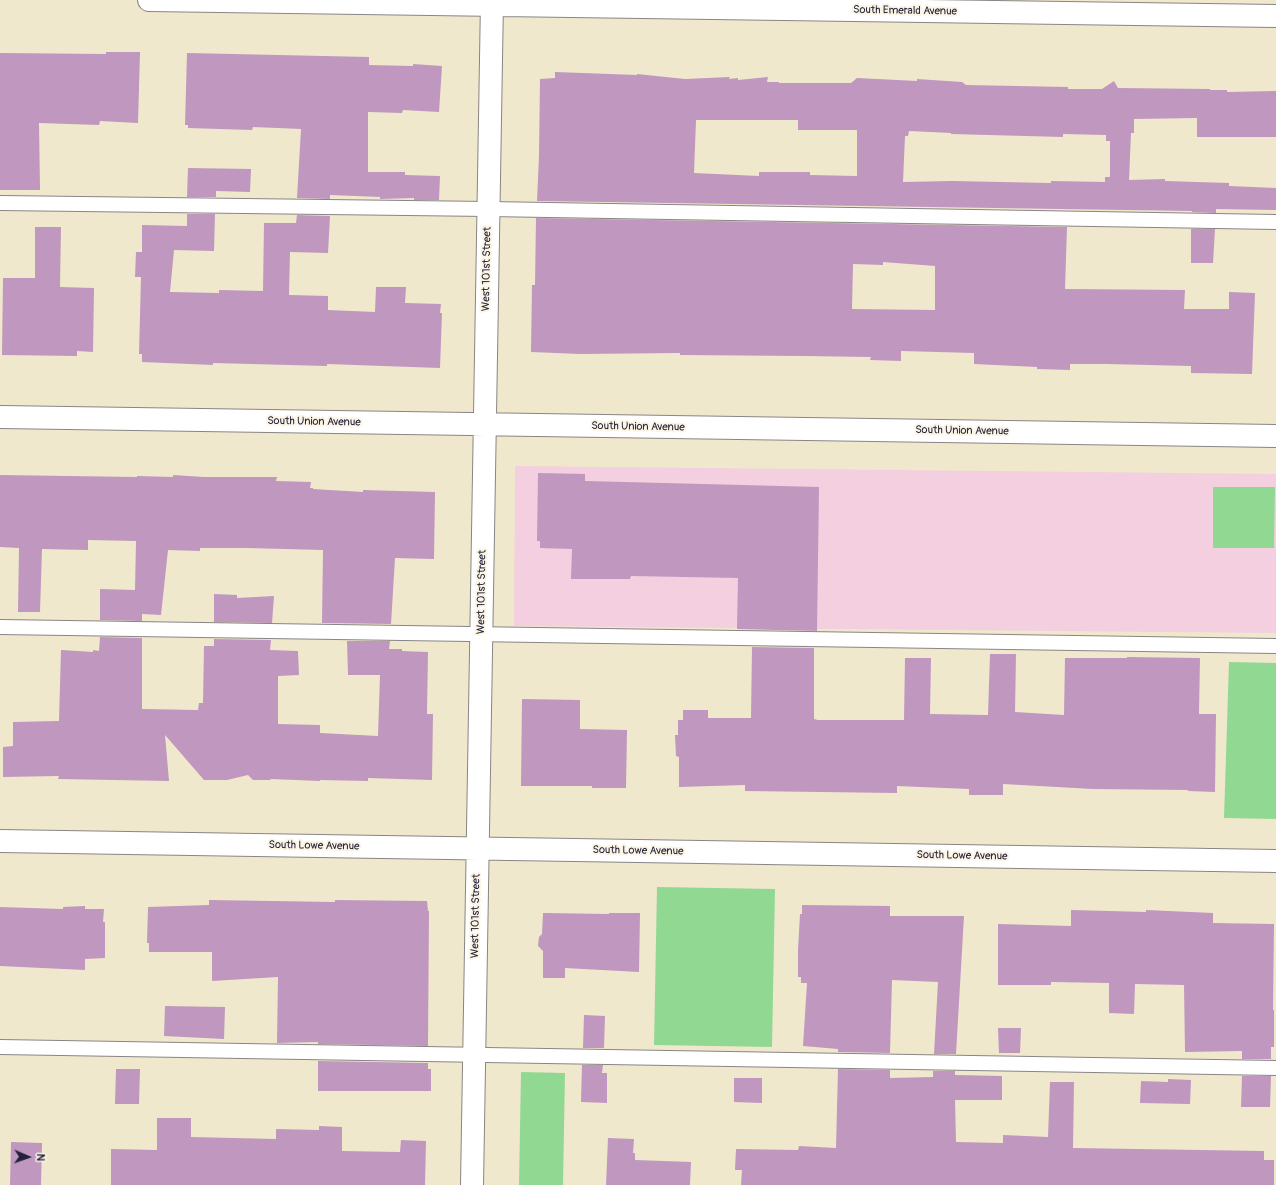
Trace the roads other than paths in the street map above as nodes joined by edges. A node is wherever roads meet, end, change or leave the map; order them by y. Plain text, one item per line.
1 (149, 0) edge
2 (492, 2) edge
3 (1276, 16) edge
4 (0, 203) edge
5 (488, 209) junction
6 (1276, 222) edge
7 (0, 418) edge
8 (485, 425) junction
9 (1276, 436) edge
10 (0, 627) edge
11 (481, 634) junction
12 (1276, 646) edge
13 (0, 841) edge
14 (478, 849) junction
15 (1276, 861) edge
16 (0, 1047) edge
17 (474, 1056) junction
18 (1276, 1068) edge
19 (472, 1185) edge

1 - 2 street, South Emerald Avenue
2 - 3 street, South Emerald Avenue
2 - 5 street, West 101st Street
4 - 5 lane
5 - 6 lane
5 - 8 street, West 101st Street
7 - 8 street, South Union Avenue
8 - 9 street, South Union Avenue
8 - 11 street, West 101st Street
10 - 11 lane
11 - 12 lane
11 - 14 street, West 101st Street
13 - 14 street, South Lowe Avenue
14 - 15 street, South Lowe Avenue
14 - 17 street, West 101st Street
16 - 17 lane
17 - 18 lane
17 - 19 street, West 101st Street

